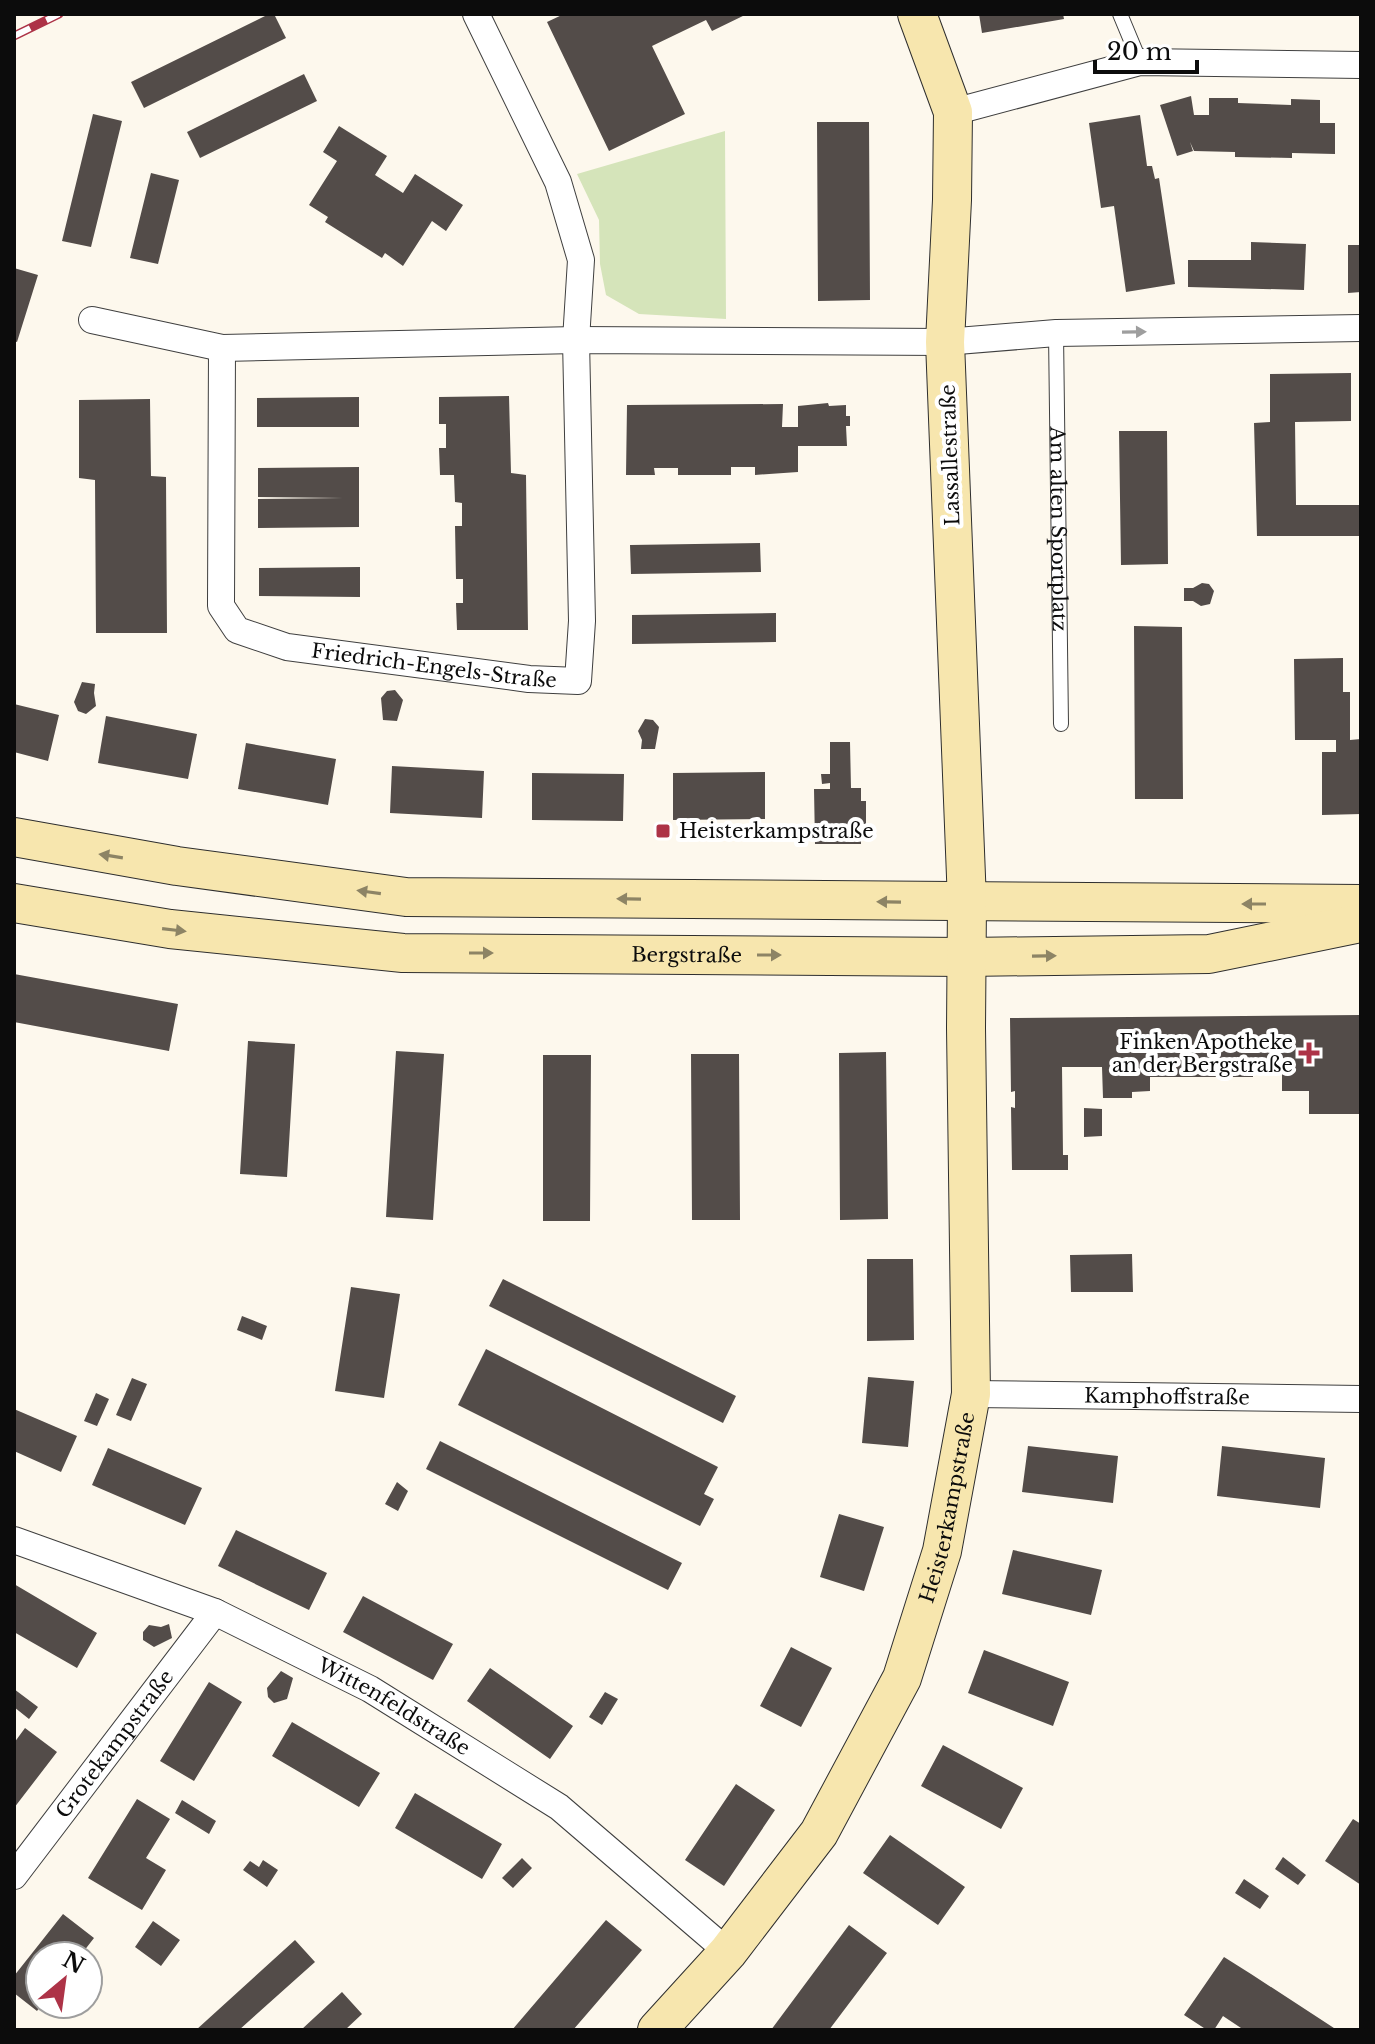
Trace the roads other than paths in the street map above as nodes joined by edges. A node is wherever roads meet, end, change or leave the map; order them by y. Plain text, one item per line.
1 (476, 14) edge
2 (917, 14) edge
3 (1120, 14) edge
4 (1140, 62) junction
5 (1361, 65) edge
6 (953, 112) junction
7 (92, 320) dead end
8 (1361, 328) edge
9 (1056, 333) junction
10 (576, 340) junction
11 (945, 342) junction
12 (222, 348) junction
13 (1061, 724) dead end
14 (14, 837) edge
15 (967, 902) junction
16 (14, 903) edge
17 (1354, 925) edge
18 (966, 957) junction
19 (971, 1394) junction
20 (1361, 1399) edge
21 (14, 1540) edge
22 (215, 1612) junction
23 (14, 1876) edge
24 (728, 1952) junction
25 (657, 2030) edge

1 - 10 street, Friedrich-Engels-Straße
2 - 6 main road, Lassallestraße
3 - 4 lane
4 - 5 street
4 - 6 street
6 - 11 main road, Lassallestraße
7 - 12 street
9 -> 8 street
9 - 11 street
9 - 13 lane, Am alten Sportplatz
10 - 11 street
10 - 12 street
10 - 12 street, Friedrich-Engels-Straße
11 - 15 main road, Lassallestraße
15 -> 14 main road, Bergstraße
17 -> 15 main road, Bergstraße
15 - 18 main road, Heisterkampstraße
16 -> 18 main road, Bergstraße
18 -> 17 main road, Bergstraße
18 - 19 main road, Heisterkampstraße
19 - 20 street, Kamphoffstraße
19 - 24 main road, Heisterkampstraße
21 - 22 street, Wittenfeldstraße
22 - 23 street, Grotekampstraße
22 - 24 street, Wittenfeldstraße
24 - 25 main road, Heisterkampstraße

